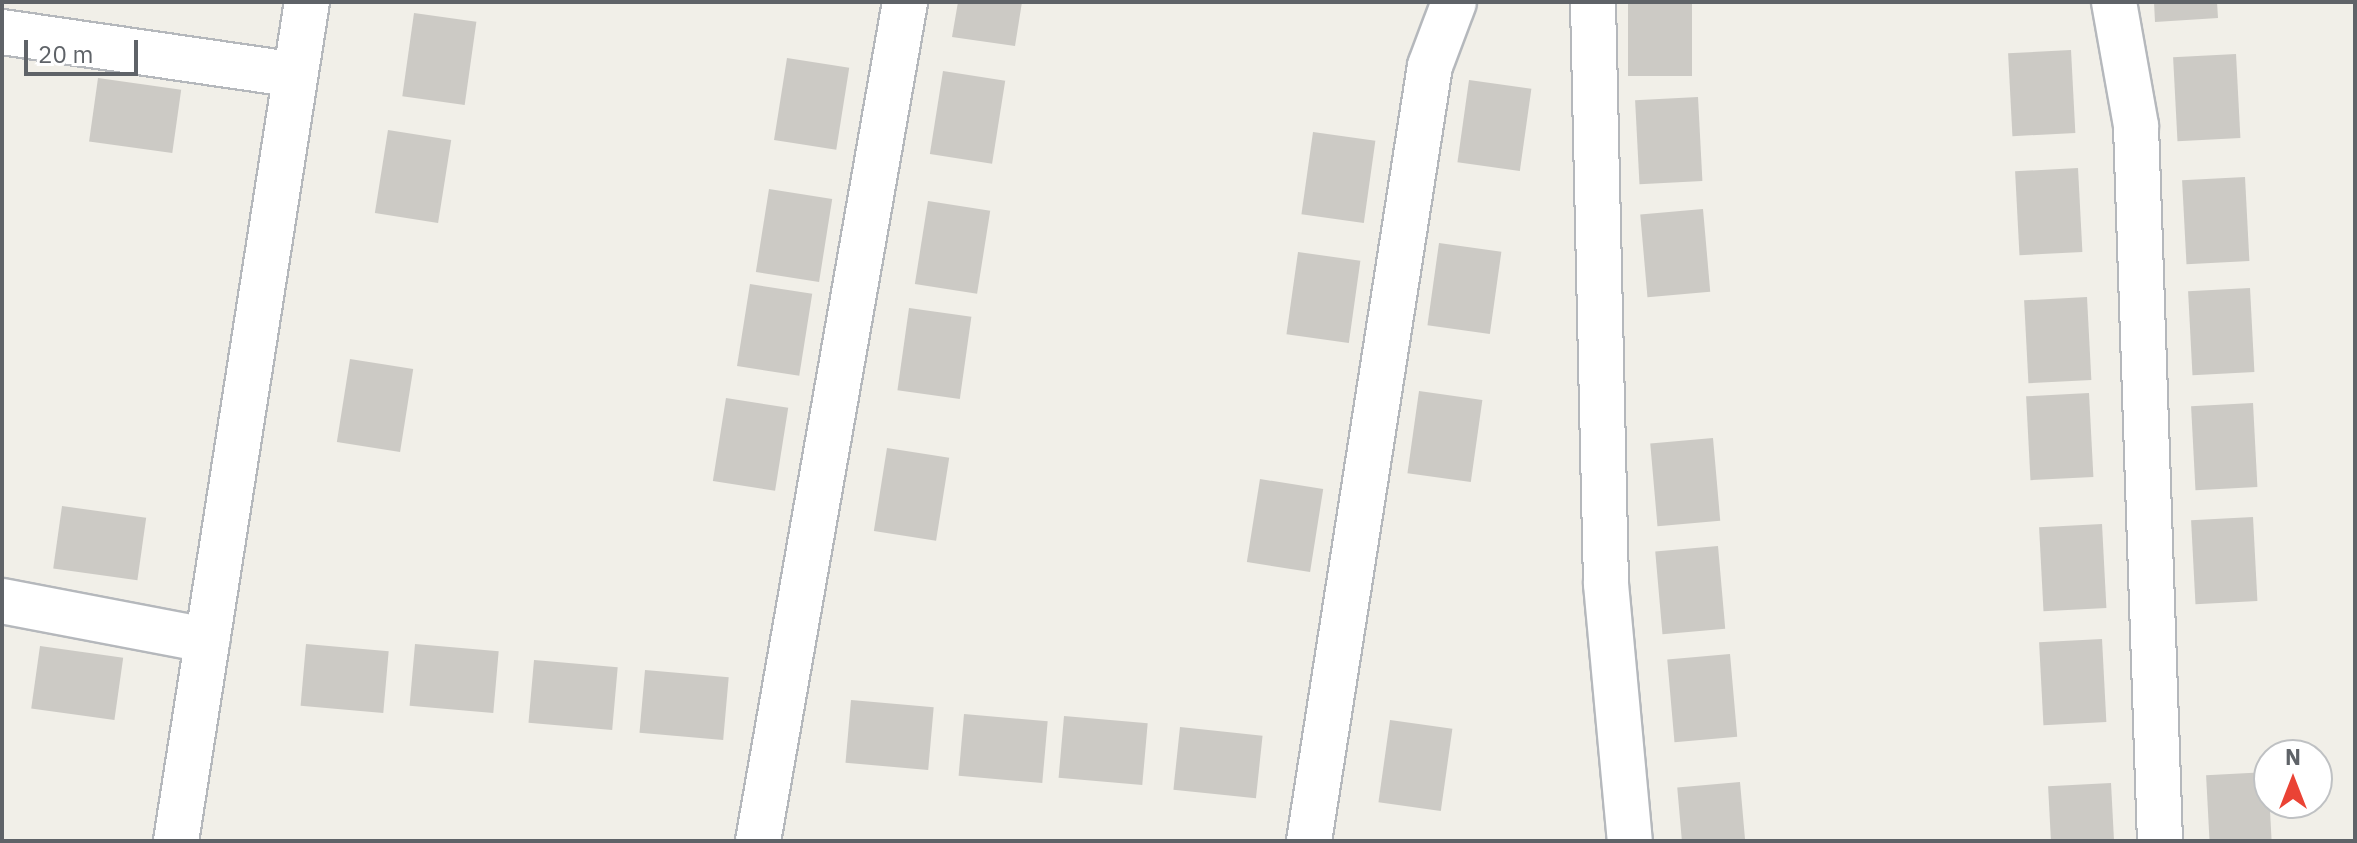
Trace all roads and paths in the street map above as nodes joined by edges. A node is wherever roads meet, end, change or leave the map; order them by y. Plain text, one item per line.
1 (307, 2) edge
2 (905, 2) edge
3 (1454, 2) edge
4 (1593, 2) edge
5 (2114, 2) edge
6 (2, 32) edge
7 (295, 75) junction
8 (2, 601) edge
9 (207, 640) junction
10 (176, 841) edge
11 (758, 841) edge
12 (1309, 841) edge
13 (1630, 841) edge
14 (2160, 841) edge

1 - 7 street
2 - 11 street
3 - 12 street
4 - 13 street
5 - 14 street
6 - 7 street
7 - 9 street
8 - 9 street
9 - 10 street

